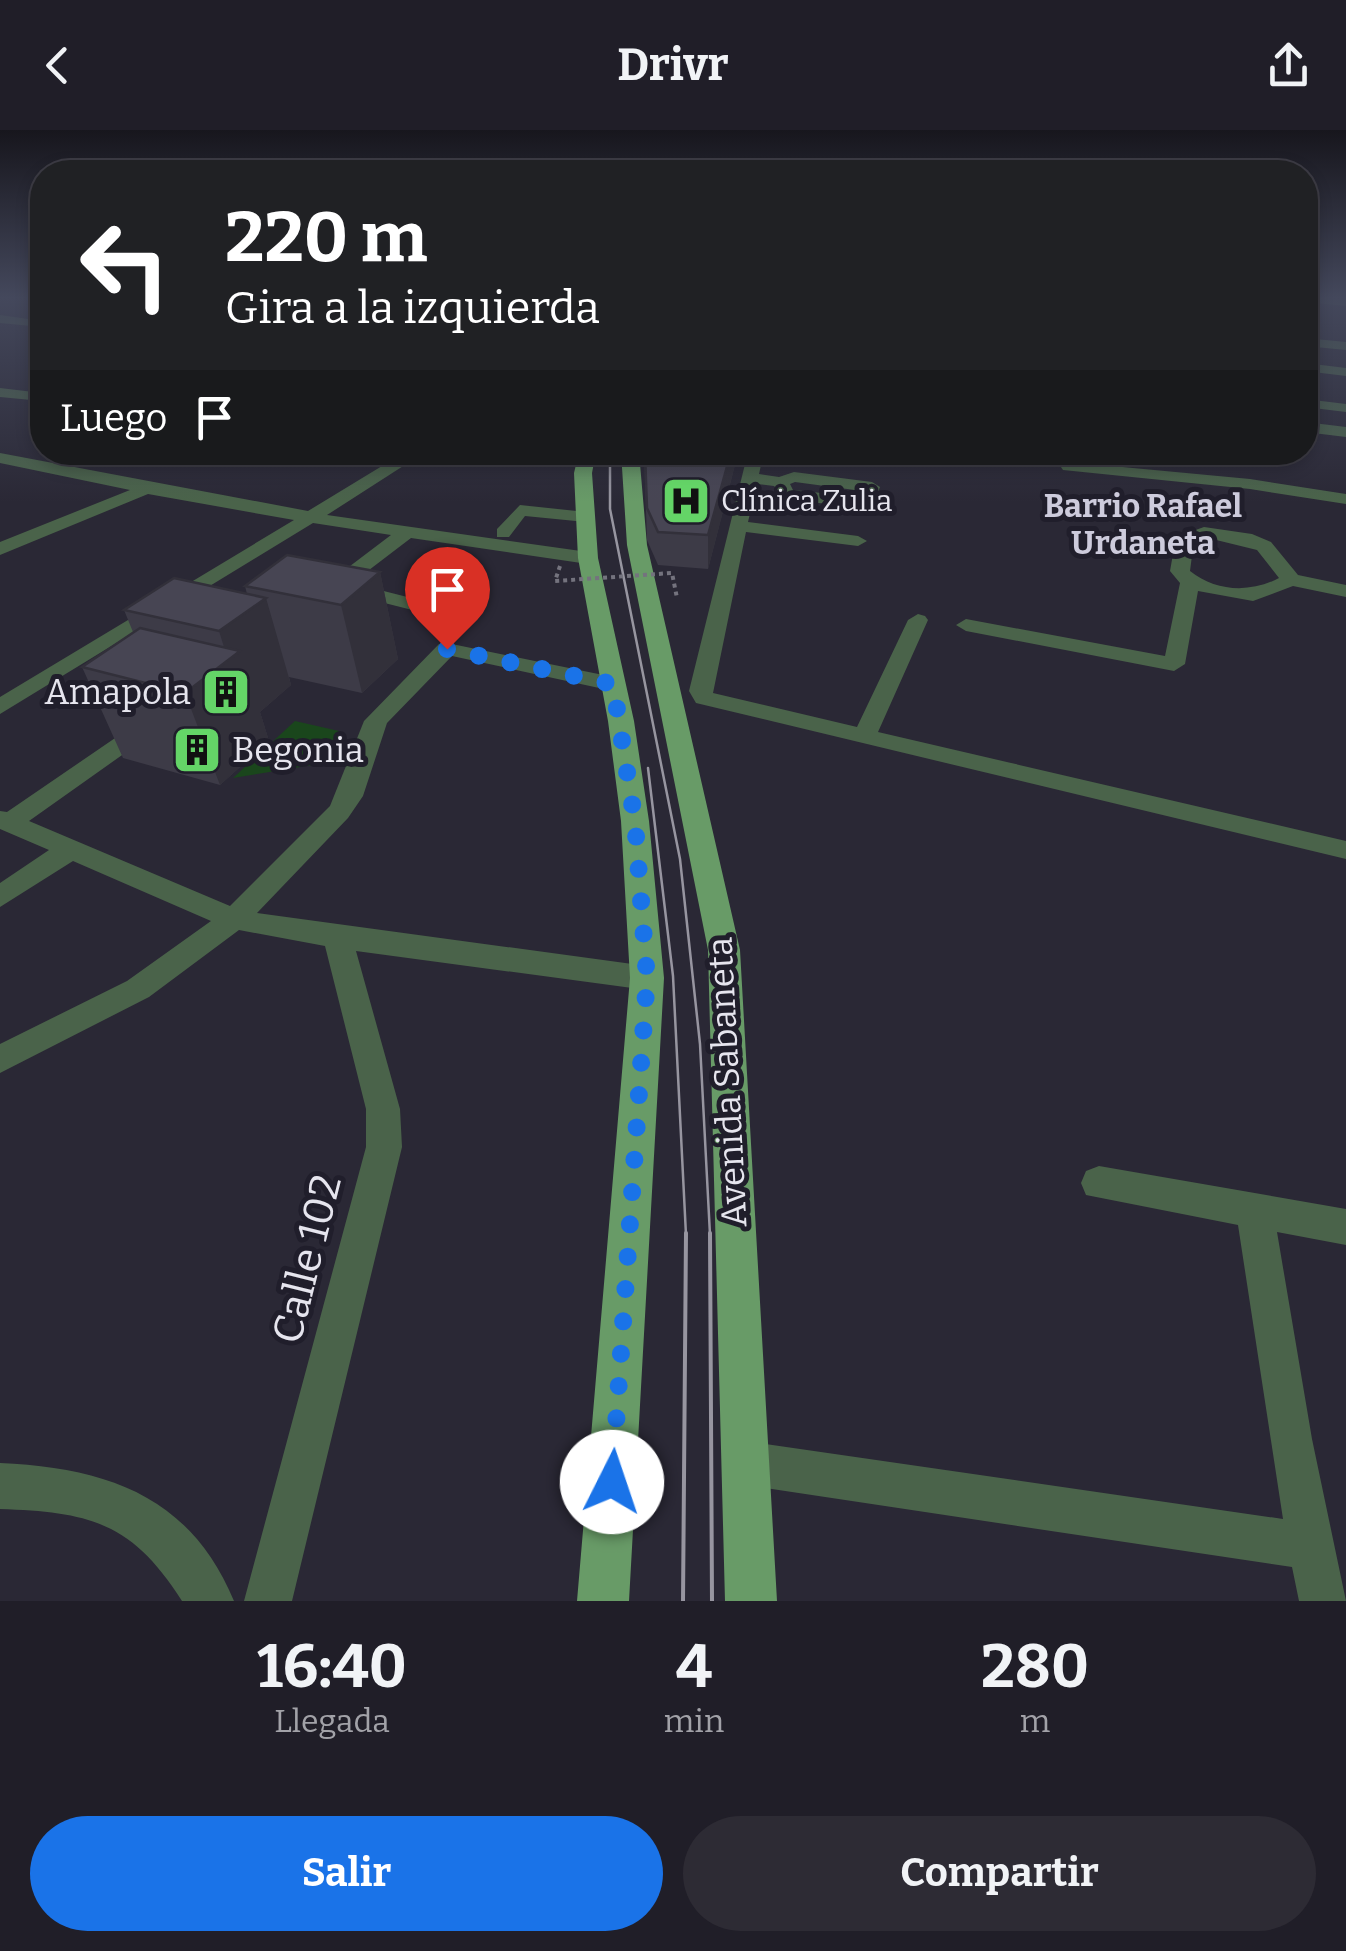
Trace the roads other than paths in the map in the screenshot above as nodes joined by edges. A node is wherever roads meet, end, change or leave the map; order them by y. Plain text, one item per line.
1 (1318, 371) edge
2 (1346, 374) edge
3 (0, 392) edge
4 (30, 397) edge
5 (1318, 405) edge
6 (1346, 408) edge
7 (1318, 429) edge
8 (1346, 432) edge
9 (0, 458) edge
10 (27, 464) junction
11 (30, 465) edge
12 (31, 465) edge
13 (396, 465) edge
14 (585, 465) edge
15 (631, 465) edge
16 (748, 465) edge
17 (755, 465) edge
18 (1069, 466) dead end
19 (0, 476) edge
20 (780, 482) dead end
21 (142, 491) junction
22 (1346, 499) edge
23 (586, 517) junction
24 (738, 518) junction
25 (308, 520) junction
26 (862, 520) dead end
27 (406, 533) junction
28 (503, 533) dead end
29 (858, 541) dead end
30 (0, 549) edge
31 (574, 562) junction
32 (1291, 580) junction
33 (1190, 583) junction
34 (1346, 591) edge
35 (432, 609) dead end
36 (918, 620) dead end
37 (966, 625) dead end
38 (613, 684) junction
39 (7, 696) edge
40 (166, 713) edge
41 (864, 736) junction
42 (4, 821) edge
43 (72, 848) junction
44 (1346, 850) edge
45 (0, 897) edge
46 (234, 919) junction
47 (338, 938) junction
48 (647, 978) junction
49 (0, 1059) edge
50 (1099, 1183) dead end
51 (1255, 1210) junction
52 (1346, 1227) edge
53 (746, 1463) junction
54 (0, 1486) edge
55 (1312, 1546) junction
56 (210, 1601) edge
57 (268, 1601) edge
58 (603, 1601) edge
59 (750, 1601) edge
60 (1324, 1601) edge

1 - 2 street
3 - 4 street
5 - 6 street
7 - 8 street
9 - 10 street
10 - 11 street
10 - 19 street
12 - 21 street
13 - 25 street
14 - 23 main road
15 - 53 main road, Avenida Sabaneta
16 - 24 street
17 - 20 street
18 - 22 street
21 - 25 street
21 - 30 street
23 - 28 street
23 - 31 main road
24 - 26 street
24 - 29 street
24 - 41 street
25 - 27 street
25 - 39 street
27 - 31 street
27 - 35 street
31 - 38 main road
32 - 33 street
32 - 33 street
32 - 34 street
33 - 37 street
36 - 41 street
38 - 46 street
38 - 48 main road
40 - 42 street
41 - 44 street
42 - 43 street
43 - 45 street
43 - 46 street
46 - 47 street
46 - 49 street
47 - 48 street
47 - 57 street, Calle 102
48 - 58 main road
50 - 51 street
51 - 52 street
51 - 55 street
53 - 55 street
53 - 59 main road, Avenida Sabaneta
54 - 56 street
55 - 60 street

